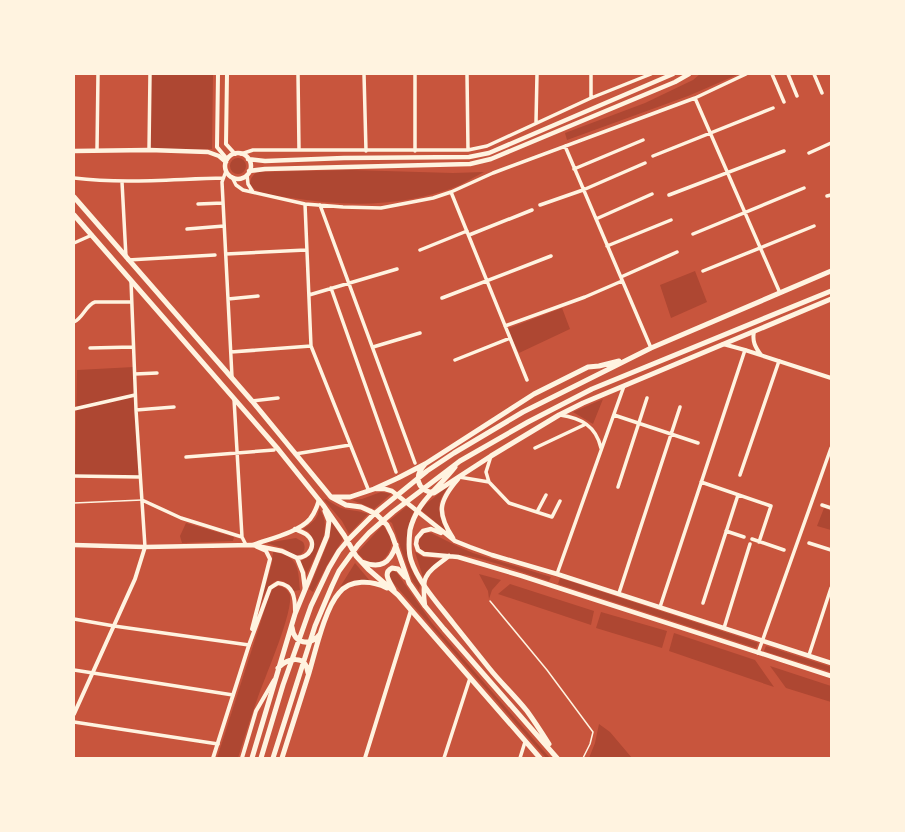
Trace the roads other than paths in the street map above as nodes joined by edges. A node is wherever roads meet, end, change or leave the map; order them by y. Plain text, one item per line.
1 (98, 74) edge
2 (150, 74) edge
3 (218, 74) edge
4 (227, 74) edge
5 (298, 74) edge
6 (364, 74) edge
7 (415, 74) edge
8 (467, 74) edge
9 (537, 74) edge
10 (591, 74) edge
11 (651, 74) edge
12 (673, 74) edge
13 (689, 74) edge
14 (772, 74) edge
15 (788, 74) edge
16 (814, 74) edge
17 (744, 75) edge
18 (644, 76) edge
19 (822, 94) dead end
20 (797, 96) dead end
21 (591, 98) junction
22 (695, 98) junction
23 (784, 102) dead end
24 (773, 108) dead end
25 (536, 122) junction
26 (711, 134) junction
27 (643, 140) dead end
28 (831, 143) edge
29 (565, 146) junction
30 (97, 150) junction
31 (149, 150) junction
32 (299, 150) junction
33 (468, 150) junction
34 (74, 151) edge
35 (366, 151) junction
36 (415, 151) junction
37 (784, 151) dead end
38 (809, 153) dead end
39 (234, 154) junction
40 (241, 154) junction
41 (653, 156) dead end
42 (248, 159) junction
43 (227, 160) junction
44 (645, 163) dead end
45 (574, 169) junction
46 (226, 171) junction
47 (728, 172) junction
48 (248, 173) junction
49 (232, 177) junction
50 (74, 178) edge
51 (223, 178) junction
52 (122, 182) junction
53 (804, 188) dead end
54 (583, 190) junction
55 (451, 192) junction
56 (254, 193) junction
57 (652, 194) dead end
58 (669, 196) dead end
59 (74, 197) edge
60 (223, 203) junction
61 (198, 204) dead end
62 (304, 204) junction
63 (320, 205) junction
64 (540, 205) dead end
65 (532, 210) dead end
66 (745, 212) junction
67 (74, 215) edge
68 (596, 219) junction
69 (671, 220) dead end
70 (224, 226) junction
71 (814, 226) dead end
72 (187, 229) dead end
73 (468, 233) junction
74 (693, 234) dead end
75 (92, 235) junction
76 (74, 244) edge
77 (608, 246) junction
78 (760, 248) junction
79 (306, 250) junction
80 (420, 250) dead end
81 (677, 252) dead end
82 (226, 254) junction
83 (215, 255) dead end
84 (551, 256) dead end
85 (127, 259) junction
86 (396, 268) dead end
87 (703, 271) dead end
88 (831, 271) edge
89 (622, 279) junction
90 (131, 280) junction
91 (487, 280) junction
92 (349, 282) junction
93 (332, 288) junction
94 (831, 291) edge
95 (780, 293) junction
96 (309, 295) junction
97 (258, 296) dead end
98 (442, 298) dead end
99 (831, 299) edge
100 (228, 300) junction
101 (131, 302) junction
102 (74, 322) edge
103 (505, 326) junction
104 (754, 331) junction
105 (420, 334) dead end
106 (510, 338) junction
107 (723, 344) junction
108 (312, 346) junction
109 (133, 347) junction
110 (372, 347) junction
111 (90, 348) dead end
112 (651, 348) junction
113 (745, 350) junction
114 (231, 352) junction
115 (761, 355) junction
116 (632, 357) junction
117 (455, 360) dead end
118 (779, 361) junction
119 (157, 373) dead end
120 (134, 374) junction
121 (232, 378) junction
122 (831, 378) edge
123 (527, 380) dead end
124 (624, 385) junction
125 (135, 395) junction
126 (234, 397) junction
127 (278, 398) dead end
128 (647, 398) dead end
129 (252, 401) junction
130 (174, 407) dead end
131 (680, 407) dead end
132 (74, 409) edge
133 (136, 410) junction
134 (559, 415) junction
135 (614, 415) junction
136 (639, 423) junction
137 (586, 424) junction
138 (671, 434) junction
139 (698, 443) dead end
140 (350, 445) junction
141 (535, 448) dead end
142 (831, 448) edge
143 (274, 450) dead end
144 (601, 450) junction
145 (236, 454) junction
146 (295, 454) junction
147 (491, 456) junction
148 (186, 457) dead end
149 (460, 461) junction
150 (415, 463) dead end
151 (425, 464) junction
152 (396, 472) dead end
153 (74, 476) edge
154 (740, 476) dead end
155 (140, 477) junction
156 (459, 477) junction
157 (489, 482) junction
158 (701, 482) junction
159 (618, 487) dead end
160 (368, 489) dead end
161 (374, 489) junction
162 (546, 495) dead end
163 (738, 495) junction
164 (330, 497) junction
165 (142, 500) junction
166 (319, 500) junction
167 (560, 501) dead end
168 (74, 503) edge
169 (323, 505) junction
170 (822, 505) dead end
171 (831, 508) edge
172 (537, 512) junction
173 (295, 529) junction
174 (726, 531) junction
175 (242, 537) junction
176 (744, 537) dead end
177 (752, 539) dead end
178 (455, 541) junction
179 (759, 542) junction
180 (809, 543) dead end
181 (750, 544) dead end
182 (74, 545) edge
183 (246, 545) junction
184 (252, 545) junction
185 (396, 545) junction
186 (145, 547) junction
187 (784, 550) dead end
188 (831, 550) edge
189 (449, 556) junction
190 (297, 558) junction
191 (361, 561) junction
192 (557, 574) junction
193 (409, 583) junction
194 (831, 588) edge
195 (305, 590) junction
196 (618, 594) junction
197 (398, 595) junction
198 (490, 601) dead end
199 (703, 603) dead end
200 (425, 606) junction
201 (660, 607) junction
202 (411, 610) junction
203 (295, 614) junction
204 (74, 619) edge
205 (292, 622) junction
206 (114, 626) junction
207 (724, 628) junction
208 (321, 633) junction
209 (763, 641) junction
210 (249, 645) junction
211 (758, 653) junction
212 (809, 655) junction
213 (831, 663) edge
214 (278, 668) junction
215 (74, 670) edge
216 (92, 674) junction
217 (308, 676) junction
218 (831, 676) edge
219 (275, 678) junction
220 (470, 678) junction
221 (233, 695) junction
222 (74, 714) edge
223 (74, 722) edge
224 (525, 742) junction
225 (218, 744) junction
226 (213, 758) edge
227 (242, 758) edge
228 (252, 758) edge
229 (261, 758) edge
230 (273, 758) edge
231 (282, 758) edge
232 (365, 758) edge
233 (444, 758) edge
234 (520, 758) edge
235 (540, 758) edge
236 (557, 758) edge
237 (583, 758) edge

1 - 30 street
2 - 31 street
3 - 43 street
4 - 39 street
5 - 32 street
6 - 35 street
7 - 36 street
8 - 33 street
9 - 25 street
10 - 21 street
11 - 18 street
12 - 42 main road
13 - 48 main road
14 - 23 street
15 - 20 street
16 - 19 street
17 - 22 street
18 - 21 street
21 - 25 street
22 - 26 street
22 - 29 street
24 - 26 street
25 - 33 street
26 - 41 street
26 - 47 street
27 - 45 street
28 - 38 street
29 - 45 street
29 - 55 street
30 - 31 main road
30 - 34 main road
31 - 43 main road
32 - 35 street
32 - 40 street
33 - 36 street
35 - 36 street
37 - 47 street
39 - 40 main road
39 - 43 main road
40 - 42 main road
42 - 48 main road
43 - 46 main road
44 - 54 street
45 - 54 street
46 - 49 main road
46 - 51 street
47 - 58 street
47 - 66 street
48 - 49 main road
48 - 56 street
49 - 56 street
50 - 52 street
51 - 52 street
51 - 60 street
52 - 85 street
53 - 66 street
54 - 64 street
54 - 68 street
55 - 63 street
55 - 73 street
56 - 62 street
57 - 68 street
59 - 85 main road
60 - 61 street
60 - 70 street
62 - 63 street
62 - 79 street
63 - 92 street
65 - 73 street
66 - 74 street
66 - 78 street
67 - 75 main road
68 - 77 street
69 - 77 street
70 - 72 street
70 - 82 street
71 - 78 street
73 - 80 street
73 - 91 street
75 - 76 street
75 - 90 main road
77 - 89 street
78 - 87 street
78 - 95 street
79 - 82 street
79 - 96 street
81 - 89 street
82 - 100 street
83 - 85 street
84 - 91 street
85 - 121 main road
86 - 92 street
88 - 95 main road
89 - 103 street
89 - 112 street
90 - 101 street
90 - 126 main road
91 - 98 street
91 - 103 street
92 - 93 street
92 - 110 street
93 - 96 street
93 - 152 street
94 - 149 main road
95 - 112 main road
96 - 108 street
97 - 100 street
99 - 104 main road
100 - 114 street
101 - 102 street
101 - 109 street
103 - 106 street
104 - 107 main road
104 - 115 street
105 - 110 street
106 - 117 street
106 - 123 street
107 - 113 street
107 - 124 main road
108 - 114 street
108 - 140 street
109 - 111 street
109 - 120 street
110 - 150 street
112 - 116 main road
113 - 115 street
113 - 158 street
114 - 121 street
115 - 118 street
116 - 151 main road
116 - 229 main road
118 - 122 street
118 - 154 street
119 - 120 street
120 - 125 street
121 - 129 main road
124 - 134 main road
124 - 135 street
125 - 132 street
125 - 133 street
126 - 145 street
126 - 166 main road
127 - 129 street
128 - 136 street
129 - 146 main road
130 - 133 street
131 - 138 street
133 - 155 street
134 - 137 street
134 - 147 main road
135 - 136 street
135 - 144 street
136 - 138 street
136 - 159 street
137 - 141 street
137 - 144 street
138 - 139 street
138 - 196 street
140 - 146 street
140 - 160 street
142 - 209 street
143 - 145 street
144 - 192 street
145 - 148 street
145 - 175 street
146 - 164 main road
147 - 156 main road
147 - 157 street
149 - 230 main road
149 - 236 main road
151 - 156 main road
151 - 161 main road
153 - 155 street
155 - 165 street
156 - 157 street
156 - 178 main road
157 - 172 street
158 - 163 street
158 - 201 street
161 - 164 main road
161 - 178 main road
162 - 172 street
163 - 174 street
163 - 179 street
164 - 185 main road
165 - 168 lane
165 - 175 street
165 - 186 street
166 - 169 main road
166 - 173 main road
167 - 172 street
169 - 191 main road
169 - 195 main road
170 - 171 street
173 - 184 main road
173 - 190 main road
174 - 176 street
174 - 199 street
175 - 183 street
177 - 179 street
178 - 189 main road
178 - 192 main road
179 - 187 street
180 - 188 street
181 - 207 street
182 - 186 main road
183 - 184 main road
183 - 186 main road
184 - 190 main road
184 - 210 street
185 - 191 main road
185 - 193 main road
186 - 206 street
189 - 200 main road
189 - 211 main road
190 - 195 main road
191 - 197 main road
192 - 196 main road
193 - 197 main road
193 - 200 main road
194 - 212 street
195 - 203 main road
196 - 201 main road
197 - 202 main road
197 - 208 main road
198 - 237 lane
200 - 236 main road
201 - 207 main road
202 - 220 main road
202 - 232 street
203 - 205 main road
203 - 210 street
204 - 206 street
205 - 208 main road
205 - 214 main road
206 - 210 street
206 - 216 street
207 - 209 main road
208 - 217 main road
209 - 211 street
209 - 212 main road
210 - 221 street
211 - 218 main road
212 - 213 main road
214 - 217 main road
214 - 219 main road
215 - 216 street
216 - 221 street
216 - 222 street
217 - 231 main road
219 - 227 street
219 - 228 main road
220 - 224 main road
220 - 233 street
221 - 225 street
223 - 225 street
224 - 234 street
224 - 235 main road
225 - 226 street

